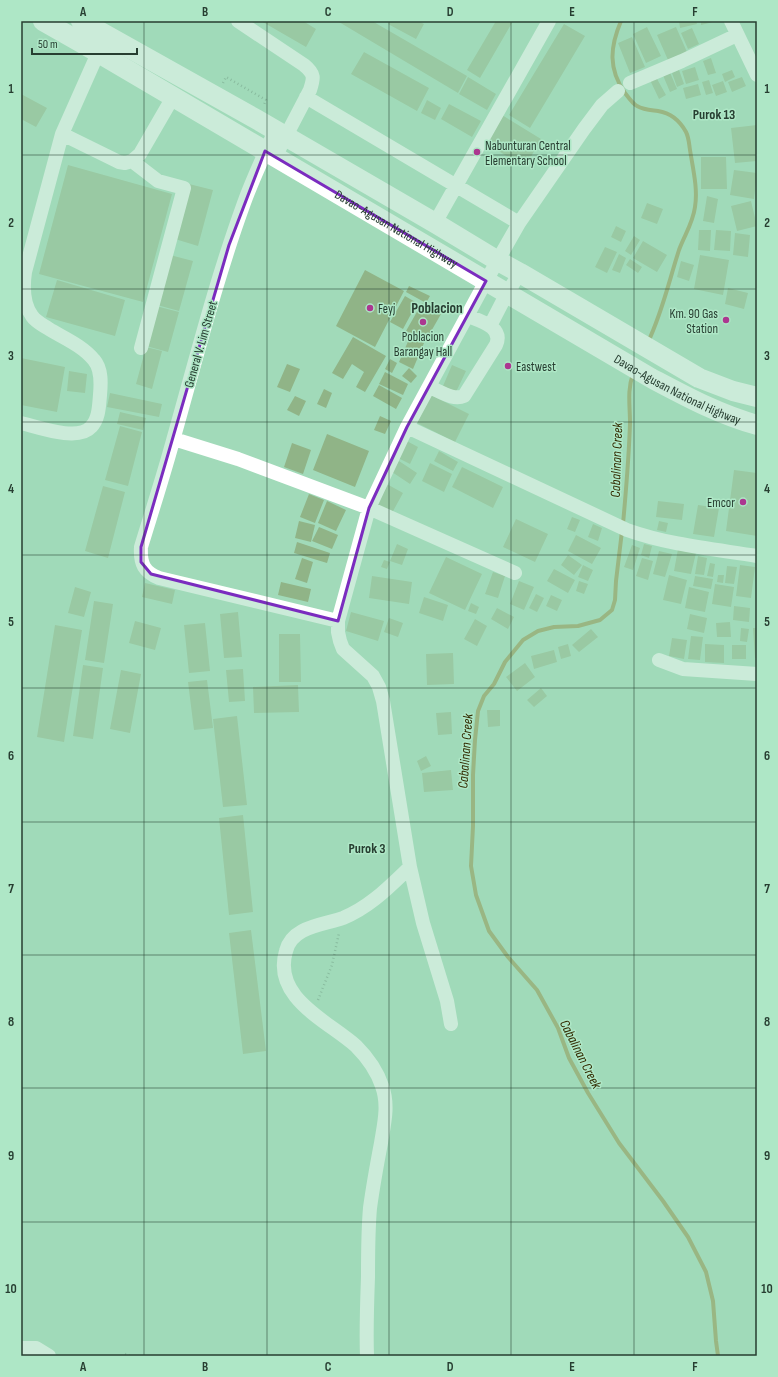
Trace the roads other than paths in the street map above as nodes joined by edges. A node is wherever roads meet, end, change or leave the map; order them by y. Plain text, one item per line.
1 (42, 21) edge
2 (238, 21) edge
3 (549, 21) edge
4 (731, 21) edge
5 (85, 27) edge
6 (737, 35) junction
7 (98, 52) junction
8 (757, 74) edge
9 (173, 97) junction
10 (306, 97) junction
11 (62, 134) junction
12 (281, 134) junction
13 (270, 154) junction
14 (132, 161) junction
15 (456, 186) junction
16 (435, 223) junction
17 (520, 223) junction
18 (498, 261) junction
19 (520, 273) junction
20 (486, 280) junction
21 (507, 293) junction
22 (468, 316) junction
23 (490, 326) junction
24 (141, 348) dead end
25 (429, 387) junction
26 (757, 397) edge
27 (21, 423) edge
28 (757, 425) edge
29 (407, 427) junction
30 (174, 439) junction
31 (369, 508) junction
32 (757, 556) edge
33 (515, 573) dead end
34 (338, 622) junction
35 (659, 660) dead end
36 (757, 674) edge
37 (410, 867) junction
38 (451, 1024) dead end
39 (21, 1348) edge
40 (49, 1356) edge
41 (366, 1356) edge

1 - 5 highway, Davao-Agusan National Highway
2 - 10 street, General V. Lim Street
3 - 15 street
4 - 6 street
5 - 7 highway, Davao-Agusan National Highway
5 - 12 highway, Davao-Agusan National Highway
6 - 8 street
6 - 17 street
7 - 9 highway, Davao-Agusan National Highway
7 - 11 street
9 - 13 highway, Davao-Agusan National Highway
9 - 14 street
10 - 12 street, General V. Lim Street
10 - 15 street
11 - 14 street
11 - 27 street
12 - 13 street, General V. Lim Street
12 - 16 highway, Davao-Agusan National Highway
13 - 20 highway, Davao-Agusan National Highway
13 - 30 street, General V. Lim Street
14 - 24 street
15 - 16 street
15 - 17 street
16 - 18 highway, Davao-Agusan National Highway
17 - 18 street
18 - 19 highway, Davao-Agusan National Highway
18 - 20 street
19 - 21 street
19 - 26 highway, Davao-Agusan National Highway
20 - 21 highway, Davao-Agusan National Highway
20 - 22 street
21 - 23 street
21 - 28 highway, Davao-Agusan National Highway
22 - 23 street
22 - 25 street
23 - 25 street
25 - 29 street
29 - 31 street
29 - 32 street
30 - 31 street
30 - 34 street, General V. Lim Street
31 - 33 street
31 - 34 street
34 - 37 street
35 - 36 street
37 - 38 street
37 - 41 street
39 - 40 street

